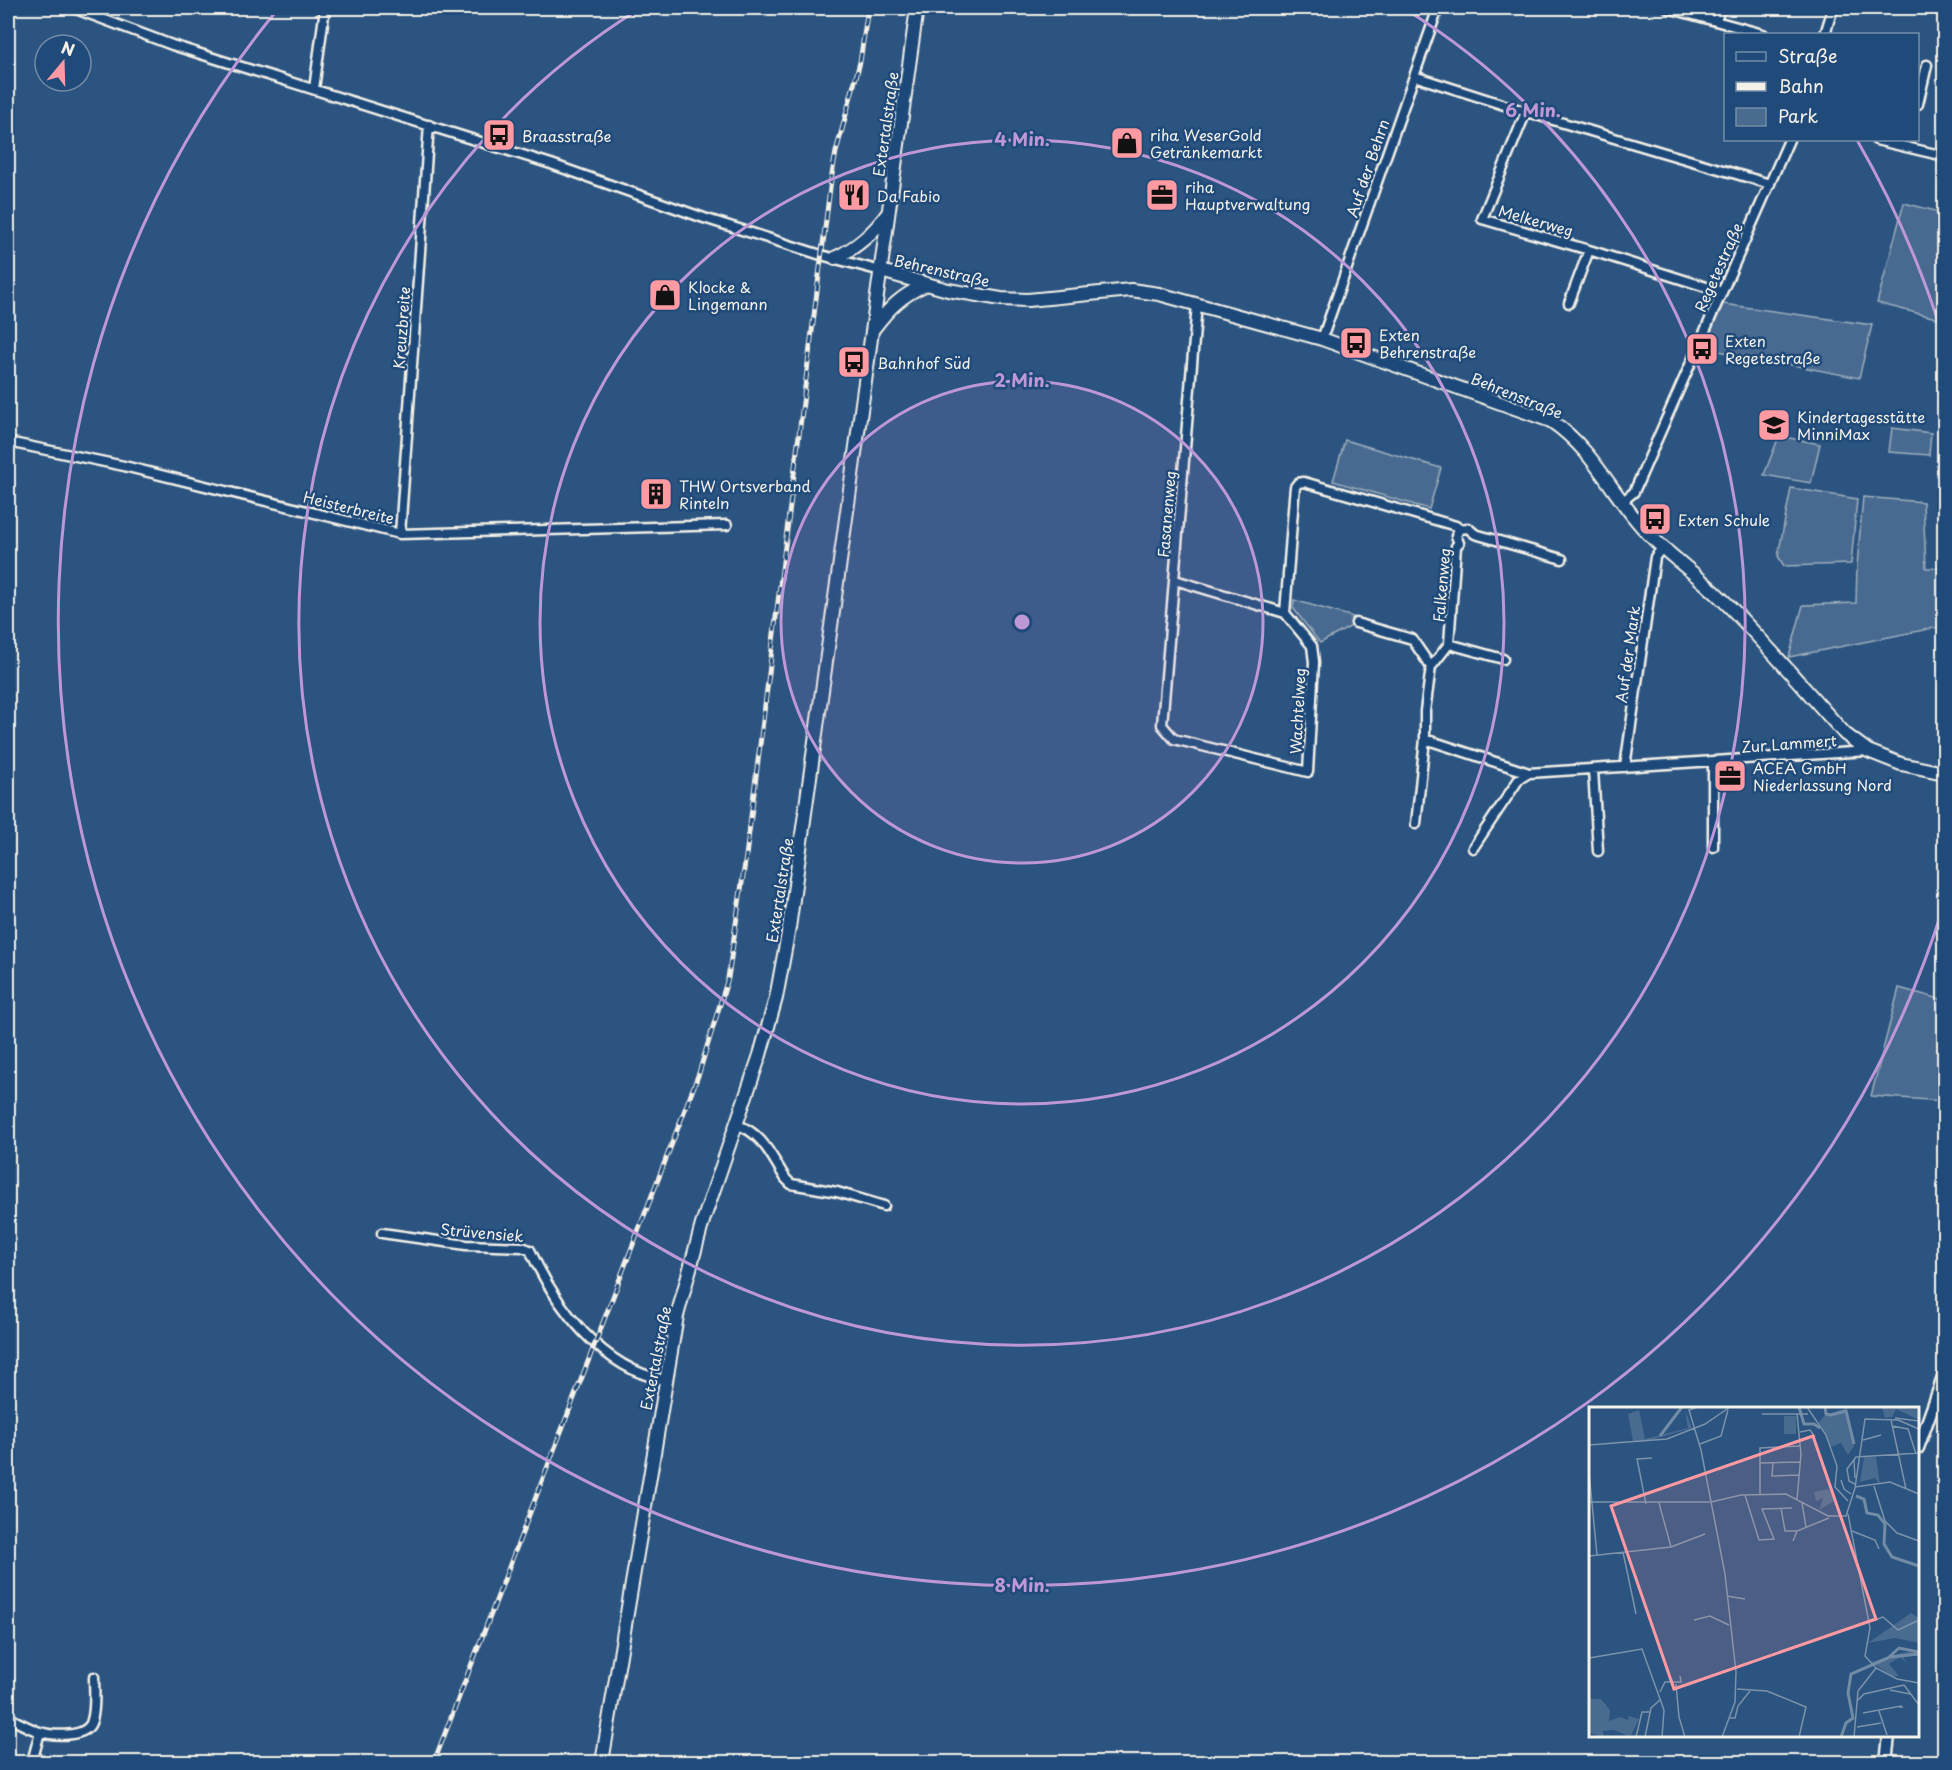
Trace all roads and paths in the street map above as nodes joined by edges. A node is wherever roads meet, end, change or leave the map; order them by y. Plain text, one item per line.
1 (74, 8) edge
2 (325, 8) edge
3 (917, 8) edge
4 (1438, 8) edge
5 (1668, 8) edge
6 (1717, 8) edge
7 (1833, 8) edge
8 (1716, 21) junction
9 (1759, 33) edge
10 (1825, 33) edge
11 (1927, 65) dead end
12 (1414, 76) junction
13 (315, 89) junction
14 (1919, 96) edge
15 (1526, 112) junction
16 (429, 125) junction
17 (1789, 141) edge
18 (1887, 141) edge
19 (1908, 143) edge
20 (1944, 156) edge
21 (1770, 184) junction
22 (888, 212) junction
23 (1589, 250) junction
24 (835, 258) junction
25 (881, 271) junction
26 (925, 285) junction
27 (1722, 292) junction
28 (1569, 303) dead end
29 (1197, 304) junction
30 (874, 329) junction
31 (1322, 339) junction
32 (8, 442) edge
33 (1623, 501) junction
34 (727, 525) dead end
35 (1459, 529) junction
36 (400, 534) junction
37 (1663, 547) junction
38 (1562, 559) dead end
39 (1174, 580) junction
40 (1285, 613) junction
41 (1356, 623) dead end
42 (1449, 644) junction
43 (1503, 658) dead end
44 (1431, 667) junction
45 (1162, 725) joint
46 (1425, 739) junction
47 (1868, 751) junction
48 (1713, 761) junction
49 (1624, 767) junction
50 (1593, 770) junction
51 (1530, 773) junction
52 (1944, 773) edge
53 (1416, 824) dead end
54 (1713, 847) dead end
55 (1473, 848) dead end
56 (1598, 851) dead end
57 (737, 1125) junction
58 (884, 1206) dead end
59 (382, 1233) dead end
60 (1944, 1375) edge
61 (665, 1380) junction
62 (1919, 1443) edge
63 (94, 1677) dead end
64 (8, 1717) edge
65 (40, 1732) junction
66 (1889, 1737) edge
67 (32, 1762) edge
68 (602, 1762) edge
69 (1887, 1762) edge

1 - 13 street
2 - 13 street
3 - 22 main road, Extertalstraße
4 - 12 street, Auf der Behrn
5 - 8 street
6 - 8 street
7 - 10 street
8 - 9 street
11 - 14 street
12 - 15 street
12 - 31 street, Auf der Behrn
13 - 16 street
15 - 21 street
15 - 23 street, Melkerweg
16 - 24 street
16 - 36 street, Kreuzbreite
17 - 21 street, Regetestraße
18 - 19 street
19 - 20 street
21 - 27 street, Regetestraße
22 - 24 main road
22 - 25 main road, Extertalstraße
23 - 27 street, Melkerweg
23 - 28 street, Melkerweg
24 - 25 street
25 - 26 main road, Behrenstraße
25 - 30 main road, Extertalstraße
26 - 29 main road, Behrenstraße
26 - 30 main road
27 - 33 street, Regetestraße
29 - 31 main road, Behrenstraße
29 - 39 street, Fasanenweg
30 - 57 main road, Extertalstraße
31 - 33 main road, Behrenstraße
32 - 36 street, Heisterbreite
33 - 37 main road, Behrenstraße
34 - 36 street, Heisterbreite
35 - 38 street, Falkenweg
35 - 40 street, Falkenweg
35 - 42 street, Falkenweg
37 - 47 main road, Behrenstraße
37 - 49 street, Auf der Mark
39 - 40 street
39 - 45 street, Fasanenweg
40 - 45 street, Wachtelweg
41 - 44 street
42 - 43 street, Falkenweg
42 - 44 street, Falkenweg
44 - 46 street
46 - 51 street
46 - 53 street
47 - 48 street, Zur Lammert
47 - 52 main road, Behrenstraße
48 - 49 street, Zur Lammert
48 - 54 street
49 - 50 street, Zur Lammert
50 - 51 street, Zur Lammert
50 - 56 street
51 - 55 street
57 - 58 street
57 - 61 main road, Extertalstraße
59 - 61 street, Strüvensiek
60 - 62 street
61 - 68 main road, Extertalstraße
63 - 65 street
64 - 65 street
65 - 67 street
66 - 69 street

